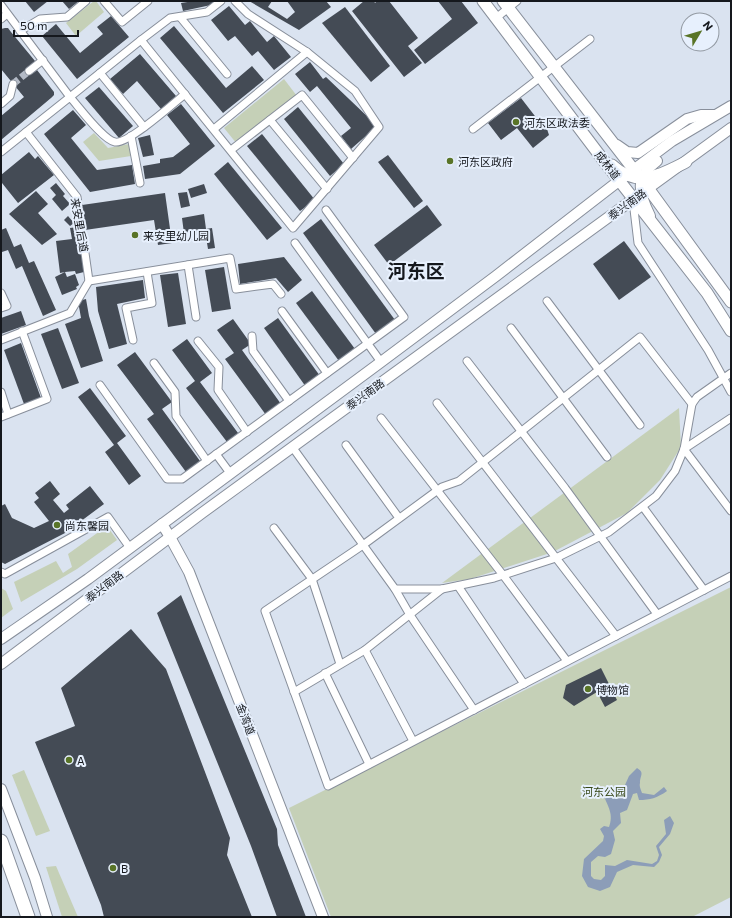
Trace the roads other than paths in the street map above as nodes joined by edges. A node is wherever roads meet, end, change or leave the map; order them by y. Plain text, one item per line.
1 (86, 1) edge
2 (104, 1) edge
3 (148, 1) edge
4 (221, 1) edge
5 (235, 1) edge
6 (483, 1) edge
7 (508, 3) edge
8 (1, 5) edge
9 (7, 14) junction
10 (493, 14) junction
11 (180, 17) junction
12 (1, 19) edge
13 (20, 31) junction
14 (590, 39) dead end
15 (141, 40) junction
16 (307, 52) junction
17 (42, 60) junction
18 (555, 68) junction
19 (29, 71) tunnel mouth
20 (100, 73) junction
21 (227, 74) dead end
22 (541, 78) junction
23 (13, 84) tunnel mouth
24 (185, 94) junction
25 (70, 97) junction
26 (1, 104) edge
27 (731, 106) edge
28 (716, 114) junction
29 (270, 120) junction
30 (703, 122) junction
31 (144, 127) junction
32 (731, 128) edge
33 (214, 129) junction
34 (473, 129) dead end
35 (26, 132) junction
36 (131, 136) junction
37 (610, 139) junction
38 (231, 150) junction
39 (1, 152) edge
40 (353, 158) junction
41 (686, 162) junction
42 (627, 175) junction
43 (641, 179) junction
44 (140, 183) dead end
45 (327, 189) junction
46 (641, 193) junction
47 (326, 210) dead end
48 (295, 242) dead end
49 (188, 265) junction
50 (146, 272) junction
51 (89, 281) junction
52 (1, 293) edge
53 (282, 294) dead end
54 (547, 301) dead end
55 (731, 302) edge
56 (1, 308) edge
57 (282, 311) dead end
58 (196, 317) dead end
59 (511, 328) dead end
60 (22, 331) junction
61 (731, 331) edge
62 (252, 336) dead end
63 (1, 340) edge
64 (133, 340) dead end
65 (198, 341) dead end
66 (368, 344) junction
67 (467, 361) dead end
68 (381, 362) junction
69 (154, 363) dead end
70 (599, 370) junction
71 (327, 373) junction
72 (731, 373) edge
73 (724, 378) junction
74 (100, 385) dead end
75 (1, 392) edge
76 (731, 392) edge
77 (563, 398) junction
78 (289, 401) junction
79 (437, 403) dead end
80 (692, 404) junction
81 (8, 414) junction
82 (1, 417) edge
83 (381, 418) dead end
84 (731, 418) edge
85 (640, 425) dead end
86 (247, 432) junction
87 (522, 432) junction
88 (346, 445) dead end
89 (292, 448) junction
90 (684, 449) junction
91 (216, 454) junction
92 (606, 457) dead end
93 (207, 461) junction
94 (482, 463) junction
95 (230, 473) junction
96 (437, 490) junction
97 (643, 507) junction
98 (731, 511) edge
99 (398, 518) junction
100 (162, 524) junction
101 (274, 528) dead end
102 (599, 536) junction
103 (170, 537) junction
104 (363, 545) junction
105 (130, 548) junction
106 (556, 558) junction
107 (1, 572) edge
108 (503, 575) junction
109 (731, 576) edge
110 (312, 579) junction
111 (458, 586) junction
112 (442, 589) junction
113 (394, 590) junction
114 (704, 590) junction
115 (657, 614) junction
116 (410, 615) junction
117 (616, 636) junction
118 (1, 639) edge
119 (365, 650) junction
120 (567, 661) junction
121 (1, 664) edge
122 (340, 664) junction
123 (325, 673) junction
124 (524, 684) junction
125 (294, 692) junction
126 (474, 710) junction
127 (413, 741) junction
128 (369, 764) junction
129 (1, 789) edge
130 (1, 841) edge
131 (28, 917) edge
132 (47, 917) edge
133 (323, 917) edge

1 - 13 street
2 - 3 street
4 - 11 street
5 - 16 street
6 - 10 main road, 成林道
7 - 10 street
7 - 18 main road, 成林道
8 - 9 street
9 - 12 street
9 - 13 street
10 - 22 main road, 成林道
11 - 15 street
11 - 21 street
13 - 17 street
14 - 18 street
15 - 20 street
15 - 24 street
16 - 33 street
16 - 40 street
17 - 19 street
17 - 25 street
18 - 22 street
18 - 37 main road, 成林道
20 - 25 street
20 - 31 street
22 - 34 street
22 - 42 main road, 成林道
23 - 26 street
24 - 31 street
24 - 33 street
25 - 35 street
25 - 36 street
27 - 28 main road, 泰兴南路
28 - 30 main road, 泰兴南路
28 - 37 main road
29 - 38 street
29 - 40 street
29 - 45 street
30 - 42 main road, 泰兴南路
30 - 43 main road
31 - 36 street
32 - 41 main road, 泰兴南路
33 - 38 street
35 - 39 street
35 - 51 street, 来安里后道
36 - 44 street
37 - 42 main road, 成林道
38 - 45 street
40 - 45 street
41 - 43 main road
41 - 46 main road, 泰兴南路
42 - 43 main road, 成林道
42 - 46 main road, 成林道
42 - 68 main road, 泰兴南路
43 - 46 main road, 成林道
46 - 55 main road, 成林道
46 - 61 main road, 成林道
46 - 73 street
46 - 89 main road, 泰兴南路
47 - 66 street
48 - 66 street
49 - 50 street
49 - 53 street
49 - 58 street
50 - 51 street
50 - 64 street
51 - 60 street
52 - 56 street
54 - 70 street
57 - 71 street
59 - 77 street
60 - 63 street
60 - 81 street
62 - 78 street
65 - 86 street
66 - 68 street
66 - 71 street
67 - 87 street
68 - 95 main road, 泰兴南路
69 - 93 street
70 - 77 street
70 - 80 street
70 - 85 street
71 - 78 street
72 - 73 street
73 - 76 street
73 - 80 street
74 - 93 street
75 - 81 street
77 - 87 street
77 - 92 street
78 - 86 street
79 - 94 street
80 - 90 street
81 - 82 street
83 - 96 street
84 - 90 street
86 - 91 street
87 - 94 street
87 - 102 street
88 - 99 street
89 - 103 main road, 泰兴南路
89 - 104 street
90 - 97 street
90 - 98 street
91 - 93 street
91 - 95 street
94 - 96 street
94 - 106 street
95 - 100 main road, 泰兴南路
96 - 99 street
96 - 108 street
97 - 102 street
97 - 114 street
99 - 104 street
100 - 103 main road, 金湾道
100 - 105 main road, 泰兴南路
101 - 110 street
102 - 106 street
102 - 115 street
103 - 121 main road, 泰兴南路
103 - 133 main road, 金湾道
104 - 110 street
104 - 113 street
105 - 107 street
105 - 118 main road, 泰兴南路
106 - 108 street
106 - 117 street
108 - 111 street
108 - 120 street
109 - 114 street
110 - 122 street
110 - 125 street
111 - 112 street
111 - 124 street
112 - 113 street
112 - 116 street
113 - 116 street
114 - 115 street
115 - 117 street
116 - 119 street
116 - 126 street
117 - 120 street
119 - 122 street
119 - 127 street
120 - 124 street
122 - 123 street
123 - 125 street
123 - 128 street
124 - 126 street
125 - 128 street
126 - 127 street
127 - 128 street
129 - 132 main road
130 - 131 highway

